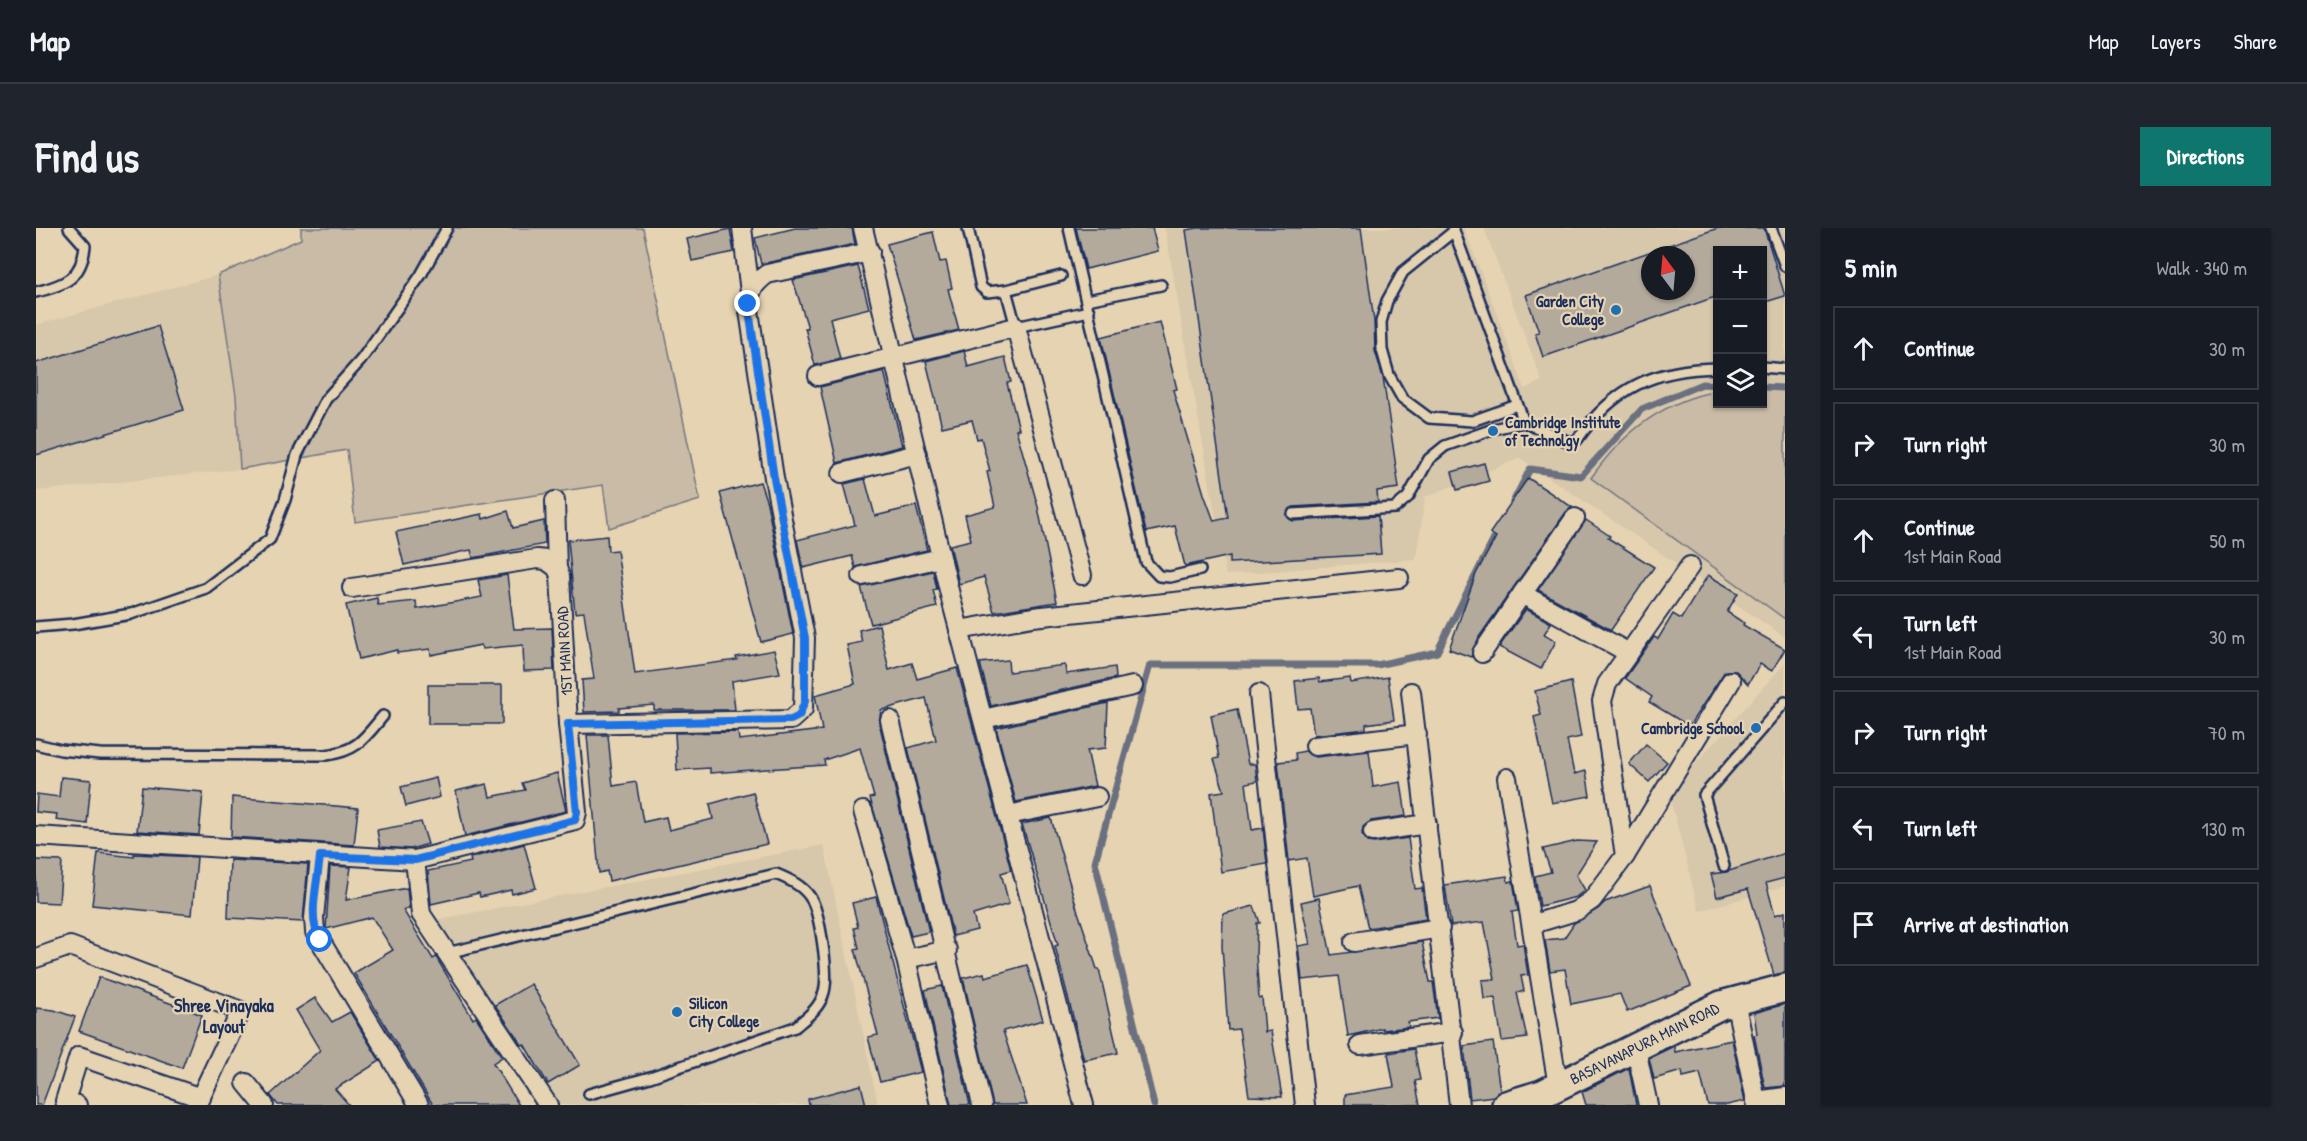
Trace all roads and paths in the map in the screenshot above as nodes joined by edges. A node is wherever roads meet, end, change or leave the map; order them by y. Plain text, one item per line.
1 (69, 228) edge
2 (447, 228) edge
3 (742, 228) edge
4 (863, 228) edge
5 (968, 228) edge
6 (1069, 228) edge
7 (1770, 228) edge
8 (1454, 229) edge
9 (870, 252) junction
10 (1785, 266) edge
11 (1061, 276) dead end
12 (1161, 285) dead end
13 (1006, 290) junction
14 (36, 292) edge
15 (750, 292) junction
16 (1087, 300) junction
17 (1089, 311) junction
18 (1016, 327) junction
19 (893, 355) junction
20 (1767, 367) edge
21 (1713, 368) edge
22 (1785, 369) edge
23 (818, 376) dead end
24 (1517, 405) junction
25 (1524, 422) junction
26 (917, 454) junction
27 (843, 473) dead end
28 (555, 501) dead end
29 (1293, 514) dead end
30 (1575, 518) dead end
31 (941, 558) junction
32 (1690, 566) dead end
33 (556, 568) junction
34 (1200, 570) dead end
35 (1082, 575) dead end
36 (862, 576) dead end
37 (1399, 578) dead end
38 (352, 588) dead end
39 (1522, 594) junction
40 (36, 627) edge
41 (959, 630) junction
42 (1482, 653) dead end
43 (1629, 653) junction
44 (1731, 681) dead end
45 (1133, 686) dead end
46 (1412, 692) dead end
47 (1259, 694) dead end
48 (1785, 702) edge
49 (383, 716) dead end
50 (983, 719) junction
51 (890, 720) dead end
52 (568, 724) junction
53 (1417, 734) junction
54 (36, 744) edge
55 (1315, 746) dead end
56 (1507, 778) dead end
57 (1098, 797) dead end
58 (863, 811) dead end
59 (1008, 815) junction
60 (1427, 824) junction
61 (1373, 832) dead end
62 (36, 836) edge
63 (320, 856) junction
64 (1625, 856) junction
65 (415, 860) junction
66 (1724, 866) dead end
67 (1533, 924) junction
68 (1440, 928) junction
69 (1354, 942) dead end
70 (947, 950) junction
71 (447, 953) junction
72 (36, 958) edge
73 (906, 959) junction
74 (1785, 988) edge
75 (1735, 1001) junction
76 (1452, 1032) junction
77 (1360, 1045) dead end
78 (1636, 1049) junction
79 (246, 1083) dead end
80 (589, 1094) dead end
81 (1534, 1096) edge
82 (1785, 1097) edge
83 (199, 1102) edge
84 (1757, 1103) edge
85 (77, 1105) edge
86 (264, 1105) edge
87 (419, 1105) edge
88 (548, 1105) edge
89 (940, 1105) edge
90 (982, 1105) edge
91 (1084, 1105) edge
92 (1305, 1105) edge
93 (1459, 1105) edge
94 (1648, 1105) edge

1 - 14 lane
2 - 40 lane
3 - 15 street
4 - 9 street
5 - 13 lane
6 - 16 lane
7 - 10 lane
8 - 24 lane
8 - 24 lane
9 - 15 street
9 - 19 street
11 - 13 lane
12 - 16 lane
13 - 18 lane
15 - 52 street
16 - 17 lane
17 - 18 lane
17 - 34 lane
18 - 19 street
18 - 35 street
19 - 23 street
19 - 26 street
20 - 22 lane
21 - 25 lane
24 - 25 lane
25 - 29 lane
26 - 27 street
26 - 31 street
28 - 33 street, 1ST MAIN ROAD
30 - 39 street
31 - 36 street
31 - 41 street
32 - 43 street
33 - 38 street
33 - 52 street, 1ST MAIN ROAD
37 - 41 street
39 - 42 street
39 - 43 street
41 - 50 street
43 - 64 street
44 - 64 street
45 - 50 street
46 - 53 street
47 - 92 street
48 - 66 lane
49 - 54 lane
50 - 59 street
51 - 70 street
52 - 65 street, 1ST MAIN ROAD
53 - 55 street
53 - 60 street
56 - 67 street
57 - 59 street
58 - 73 street
59 - 91 street
60 - 61 street
60 - 68 street
62 - 63 street
63 - 65 street
63 - 87 street
64 - 67 street
65 - 71 street
67 - 81 street
68 - 69 street
68 - 76 street
70 - 73 street
70 - 90 street
71 - 80 lane
71 - 88 street
72 - 83 street
73 - 89 street
74 - 75 street, BASAVANAPURA MAIN ROAD
75 - 78 street, BASAVANAPURA MAIN ROAD
75 - 84 street
76 - 77 street
76 - 93 street
78 - 81 street, BASAVANAPURA MAIN ROAD
78 - 94 street
79 - 86 street
82 - 84 street
83 - 85 street

